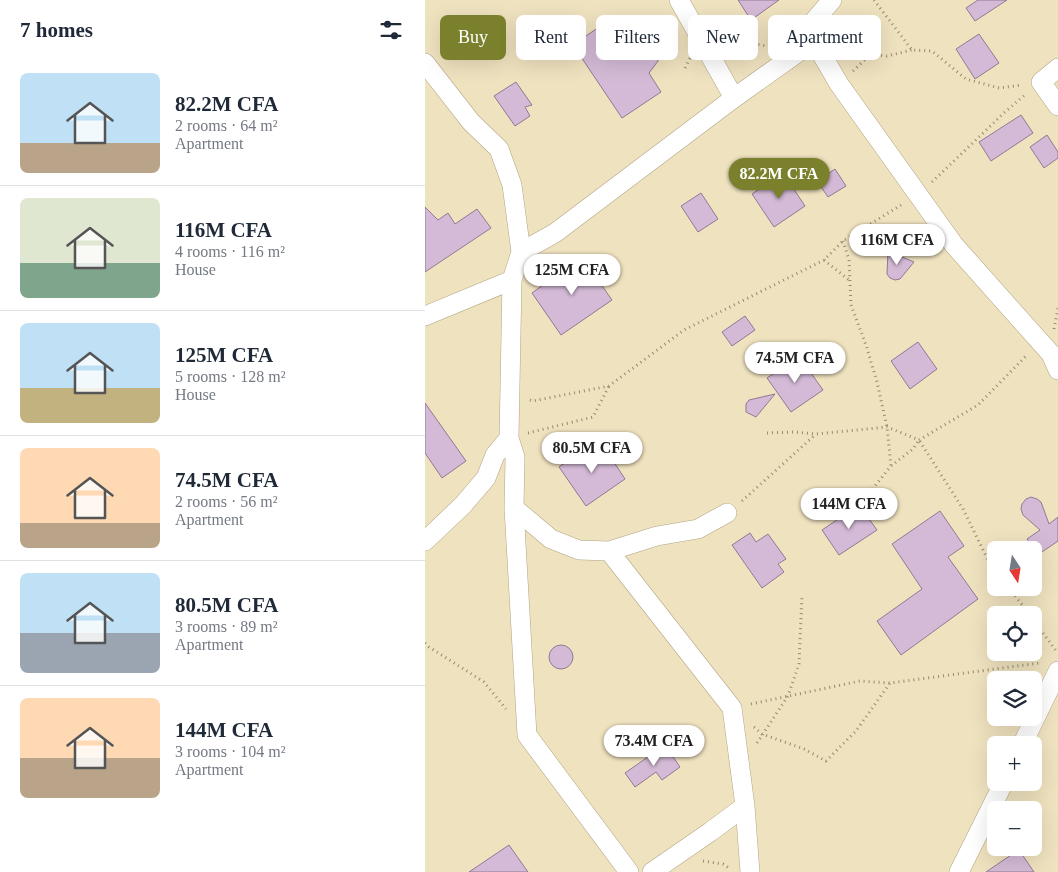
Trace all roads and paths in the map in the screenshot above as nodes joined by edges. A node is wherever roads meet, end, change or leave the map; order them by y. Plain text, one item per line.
1 (679, 0) edge
2 (832, 0) edge
3 (874, 0) edge
4 (819, 15) edge
5 (688, 16) edge
6 (912, 50) junction
7 (689, 60) edge
8 (713, 60) edge
9 (787, 60) edge
10 (825, 60) edge
11 (425, 64) edge
12 (685, 68) dead end
13 (1058, 68) edge
14 (1041, 82) junction
15 (839, 84) junction
16 (734, 98) junction
17 (1058, 106) edge
18 (919, 195) junction
19 (843, 241) junction
20 (521, 252) junction
21 (824, 260) junction
22 (512, 280) junction
23 (849, 281) junction
24 (425, 316) edge
25 (1054, 362) edge
26 (609, 386) junction
27 (509, 389) junction
28 (887, 426) junction
29 (767, 433) dead end
30 (816, 434) junction
31 (509, 438) junction
32 (919, 440) junction
33 (891, 466) junction
34 (863, 501) dead end
35 (514, 508) junction
36 (727, 513) joint
37 (425, 541) edge
38 (609, 552) junction
39 (987, 558) edge
40 (802, 595) dead end
41 (1042, 632) edge
42 (425, 643) edge
43 (1058, 653) edge
44 (1053, 666) edge
45 (890, 683) junction
46 (788, 696) junction
47 (732, 708) junction
48 (527, 734) junction
49 (762, 734) junction
50 (1026, 736) edge
51 (740, 772) junction
52 (1000, 791) edge
53 (745, 806) junction
54 (674, 857) junction
55 (629, 872) edge
56 (652, 872) edge
57 (734, 872) edge
58 (750, 872) edge
59 (959, 872) edge

1 - 5 street
2 - 4 street
3 - 6 path
6 - 14 path
6 - 15 path
7 - 12 path
8 - 16 street
9 - 16 street
10 - 15 street
11 - 20 street
13 - 14 street
14 - 17 street
14 - 18 path
15 - 18 street
16 - 20 street
18 - 19 path
18 - 25 street
19 - 21 path
19 - 23 path
20 - 22 street
21 - 23 path
21 - 26 path
22 - 24 street
22 - 27 street
23 - 28 path
25 - 32 path
26 - 27 path
26 - 31 path
27 - 31 street
28 - 30 path
28 - 32 path
28 - 33 path
29 - 30 path
30 - 36 path
31 - 35 street
31 - 37 street
32 - 33 path
32 - 39 path
33 - 34 path
35 - 38 street
35 - 48 street
36 - 38 street
38 - 47 street
40 - 46 path
41 - 43 path
42 - 48 path
44 - 45 path
44 - 50 street
45 - 46 path
45 - 49 path
46 - 47 path
46 - 49 path
47 - 49 path
47 - 51 street
48 - 55 street
49 - 51 path
51 - 53 street
52 - 59 street
53 - 54 street
53 - 58 street
54 - 56 street
54 - 57 path

